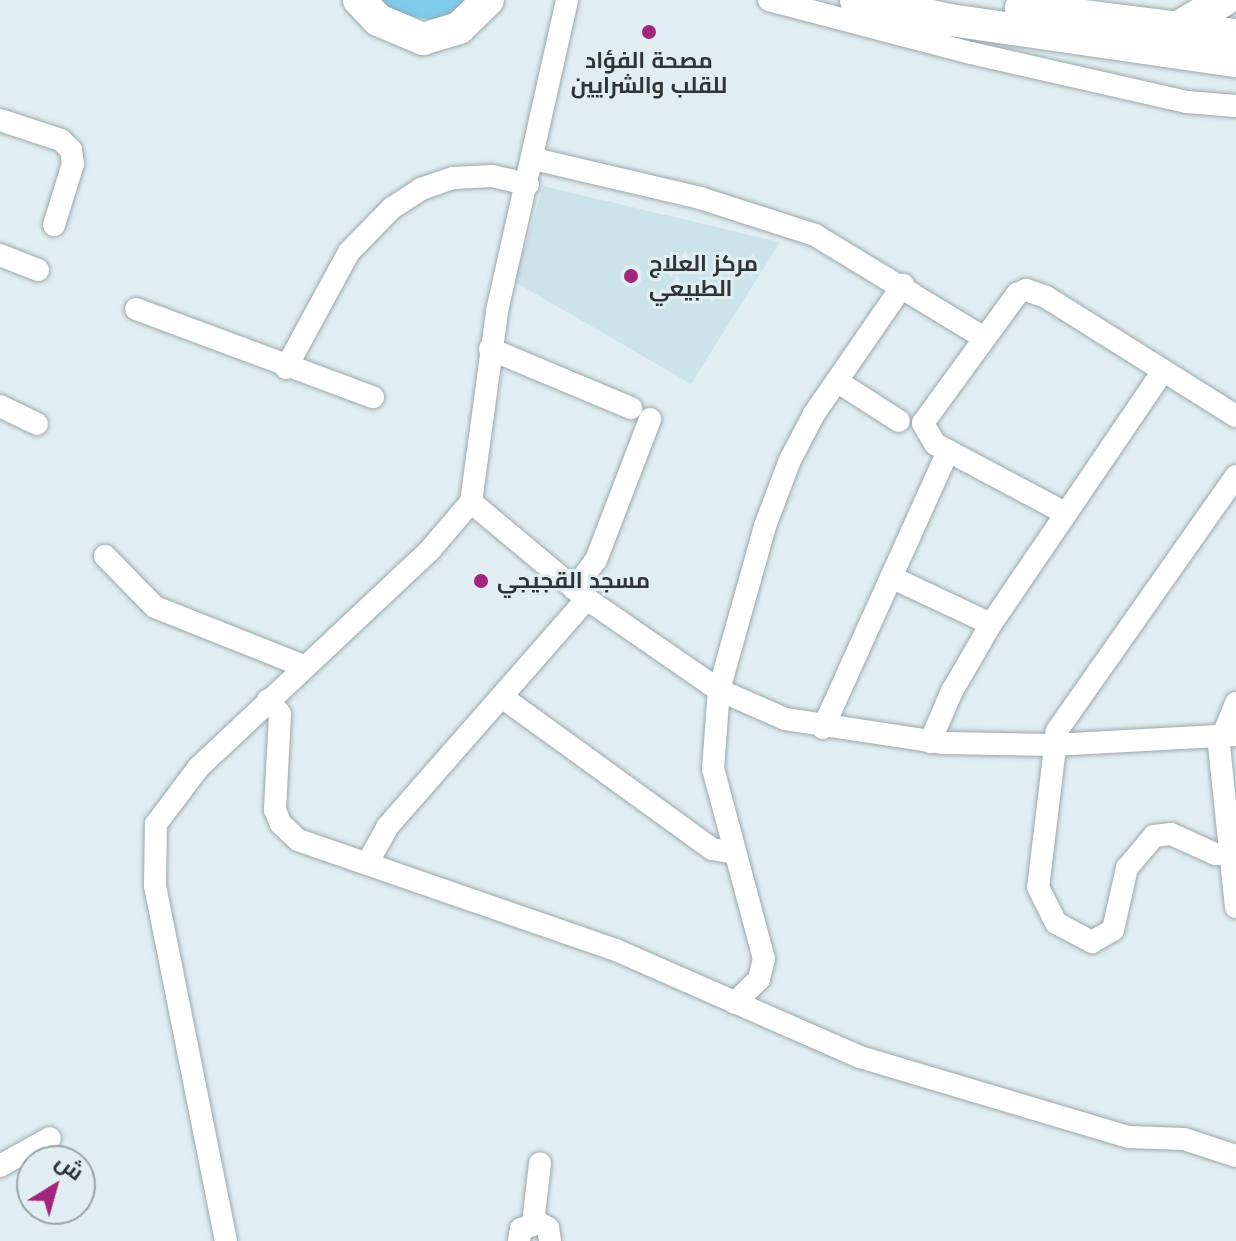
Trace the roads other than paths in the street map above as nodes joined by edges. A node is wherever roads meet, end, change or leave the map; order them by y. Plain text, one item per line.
1 (359, 0) edge
2 (488, 0) edge
3 (567, 0) edge
4 (769, 0) edge
5 (856, 0) edge
6 (957, 0) edge
7 (1224, 0) edge
8 (1177, 28) junction
9 (1236, 35) edge
10 (1236, 61) edge
11 (1236, 106) edge
12 (0, 120) edge
13 (534, 159) junction
14 (528, 184) junction
15 (54, 225) dead end
16 (0, 255) edge
17 (38, 270) dead end
18 (903, 285) junction
19 (136, 309) dead end
20 (983, 337) junction
21 (490, 349) junction
22 (286, 368) junction
23 (1163, 371) junction
24 (838, 382) junction
25 (373, 397) dead end
26 (0, 406) edge
27 (1236, 416) edge
28 (899, 421) dead end
29 (37, 424) dead end
30 (948, 451) junction
31 (1236, 476) edge
32 (471, 502) junction
33 (1065, 513) junction
34 (105, 556) dead end
35 (891, 577) junction
36 (581, 594) junction
37 (991, 624) junction
38 (303, 666) junction
39 (719, 690) junction
40 (502, 697) junction
41 (268, 700) junction
42 (1236, 703) edge
43 (823, 728) junction
44 (1228, 736) edge
45 (930, 742) junction
46 (1053, 745) junction
47 (735, 853) junction
48 (1233, 856) edge
49 (368, 862) junction
50 (1236, 907) edge
51 (735, 1003) junction
52 (50, 1138) dead end
53 (1236, 1156) edge
54 (540, 1163) dead end
55 (0, 1166) edge
56 (533, 1223) junction
57 (226, 1241) edge
58 (519, 1241) edge
59 (550, 1241) edge

1 - 2 highway
3 - 13 street
4 - 11 street
5 - 10 highway
6 - 8 highway
7 - 8 highway
8 - 9 highway
12 - 15 street
13 - 14 street
13 - 18 street
14 - 21 street
14 - 22 street
16 - 17 street
18 - 20 street
18 - 24 street
19 - 22 street
20 - 23 street
20 - 30 street
21 - 32 street
21 - 36 street
22 - 25 street
23 - 27 street
23 - 33 street
24 - 28 street
24 - 39 street
26 - 29 street
30 - 33 street
30 - 35 street
31 - 46 street
32 - 36 street
32 - 38 street
33 - 37 street
34 - 38 street
35 - 37 street
35 - 43 street
36 - 39 street
36 - 40 street
37 - 45 street
38 - 41 street
39 - 43 street
39 - 47 street
40 - 47 street
40 - 49 street
41 - 49 street
41 - 57 street
42 - 44 street
43 - 45 street
44 - 46 street
44 - 48 street
45 - 46 street
46 - 48 street
47 - 51 street
48 - 50 street
49 - 51 street
51 - 53 street
52 - 55 street
54 - 56 street
56 - 58 street
56 - 59 street

